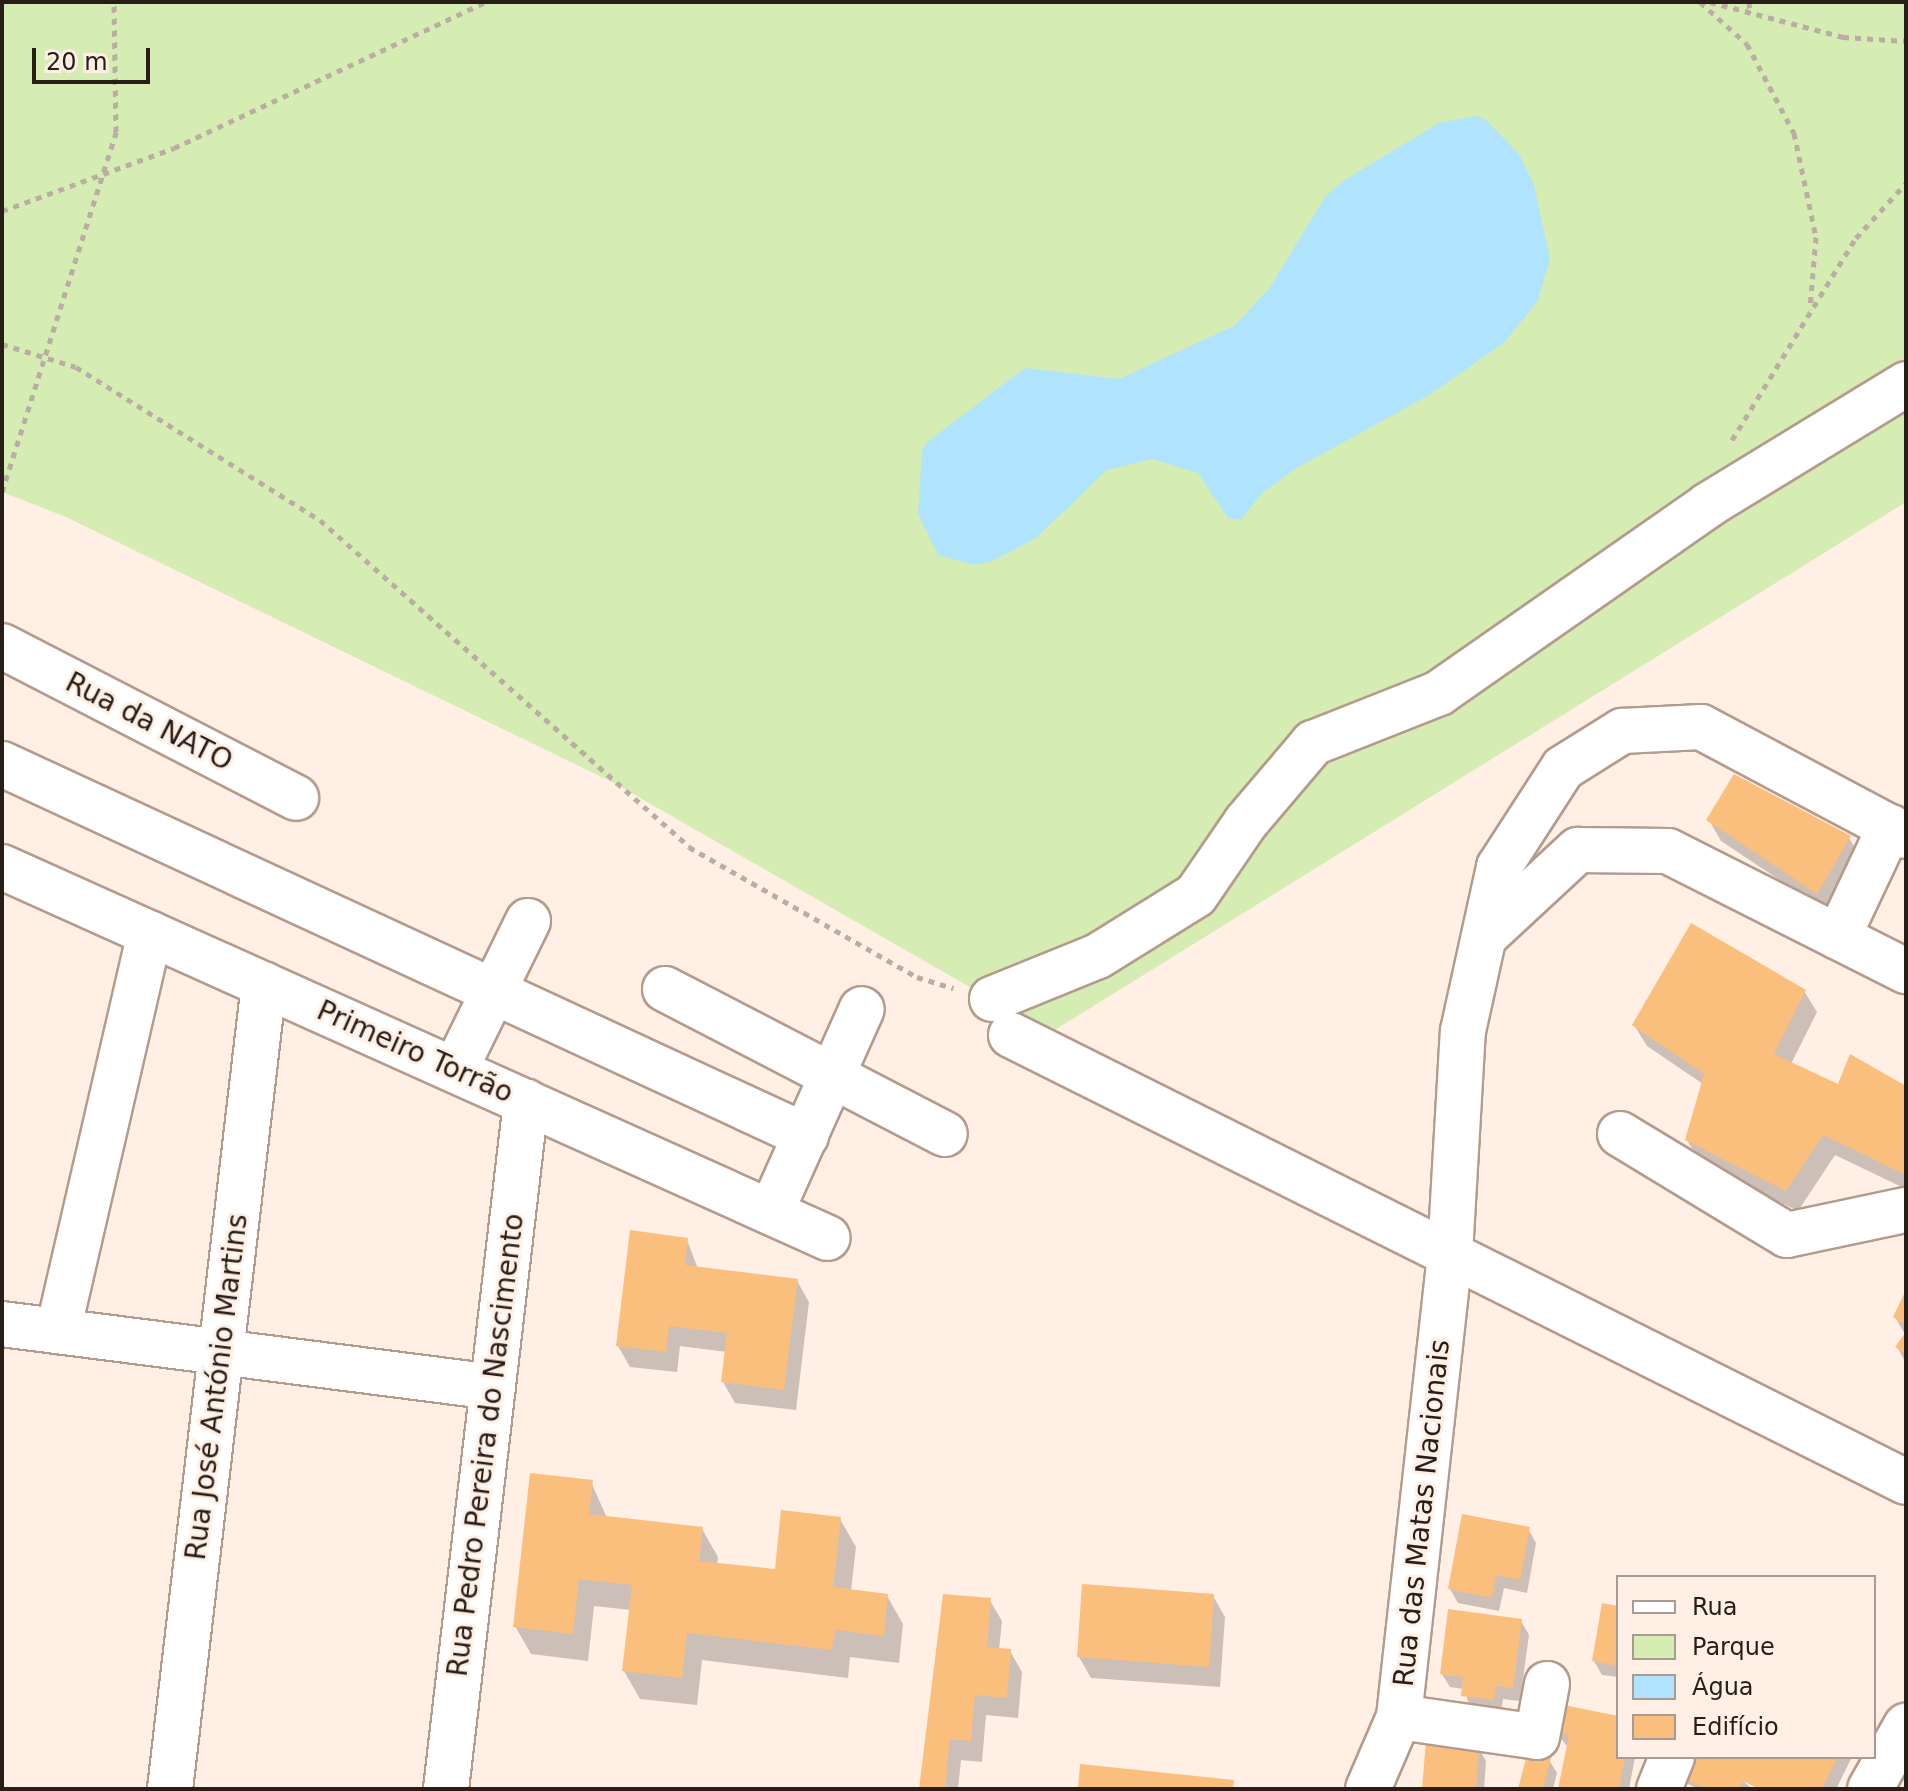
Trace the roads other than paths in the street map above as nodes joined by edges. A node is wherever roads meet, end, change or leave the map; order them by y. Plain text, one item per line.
1 (1906, 384) edge
2 (3, 649) edge
3 (2, 764) edge
4 (296, 798) dead end
5 (1898, 832) edge
6 (2, 867) edge
7 (528, 921) dead end
8 (150, 934) junction
9 (1485, 936) junction
10 (1838, 937) junction
11 (1906, 971) edge
12 (264, 984) junction
13 (665, 989) dead end
14 (493, 991) junction
15 (862, 1009) dead end
16 (455, 1070) junction
17 (831, 1079) junction
18 (526, 1102) junction
19 (945, 1134) dead end
20 (1620, 1134) dead end
21 (806, 1136) junction
22 (1906, 1210) edge
23 (771, 1212) junction
24 (828, 1238) dead end
25 (1451, 1243) junction
26 (2, 1324) edge
27 (58, 1331) junction
28 (222, 1353) junction
29 (493, 1387) junction
30 (1906, 1482) edge
31 (1547, 1684) dead end
32 (1399, 1717) junction
33 (1906, 1726) edge
34 (1671, 1759) edge
35 (170, 1789) edge
36 (446, 1789) edge
37 (1368, 1789) edge
38 (1659, 1789) edge
39 (1870, 1789) edge

1 - 25 street
2 - 4 street, Rua da NATO
3 - 14 street
5 - 9 street, Rua das Matas Nacionais
5 - 10 street
6 - 8 street, Primeiro Torrão
7 - 14 street
8 - 12 street, Primeiro Torrão
8 - 27 street
9 - 10 street
9 - 25 street, Rua das Matas Nacionais
10 - 11 street
12 - 16 street, Primeiro Torrão
12 - 28 street, Rua José António Martins
13 - 17 street
14 - 16 street
14 - 21 street
15 - 17 street
16 - 18 street, Primeiro Torrão
17 - 19 street
17 - 21 street
18 - 23 street, Primeiro Torrão
18 - 29 street, Rua Pedro Pereira do Nascimento
20 - 22 street
21 - 23 street
23 - 24 street, Primeiro Torrão
25 - 30 street
25 - 32 street, Rua das Matas Nacionais
26 - 27 street
27 - 28 street
28 - 29 street
28 - 35 street, Rua José António Martins
29 - 36 street, Rua Pedro Pereira do Nascimento
31 - 32 street
32 - 37 street, Rua das Matas Nacionais
33 - 39 street
34 - 38 street

